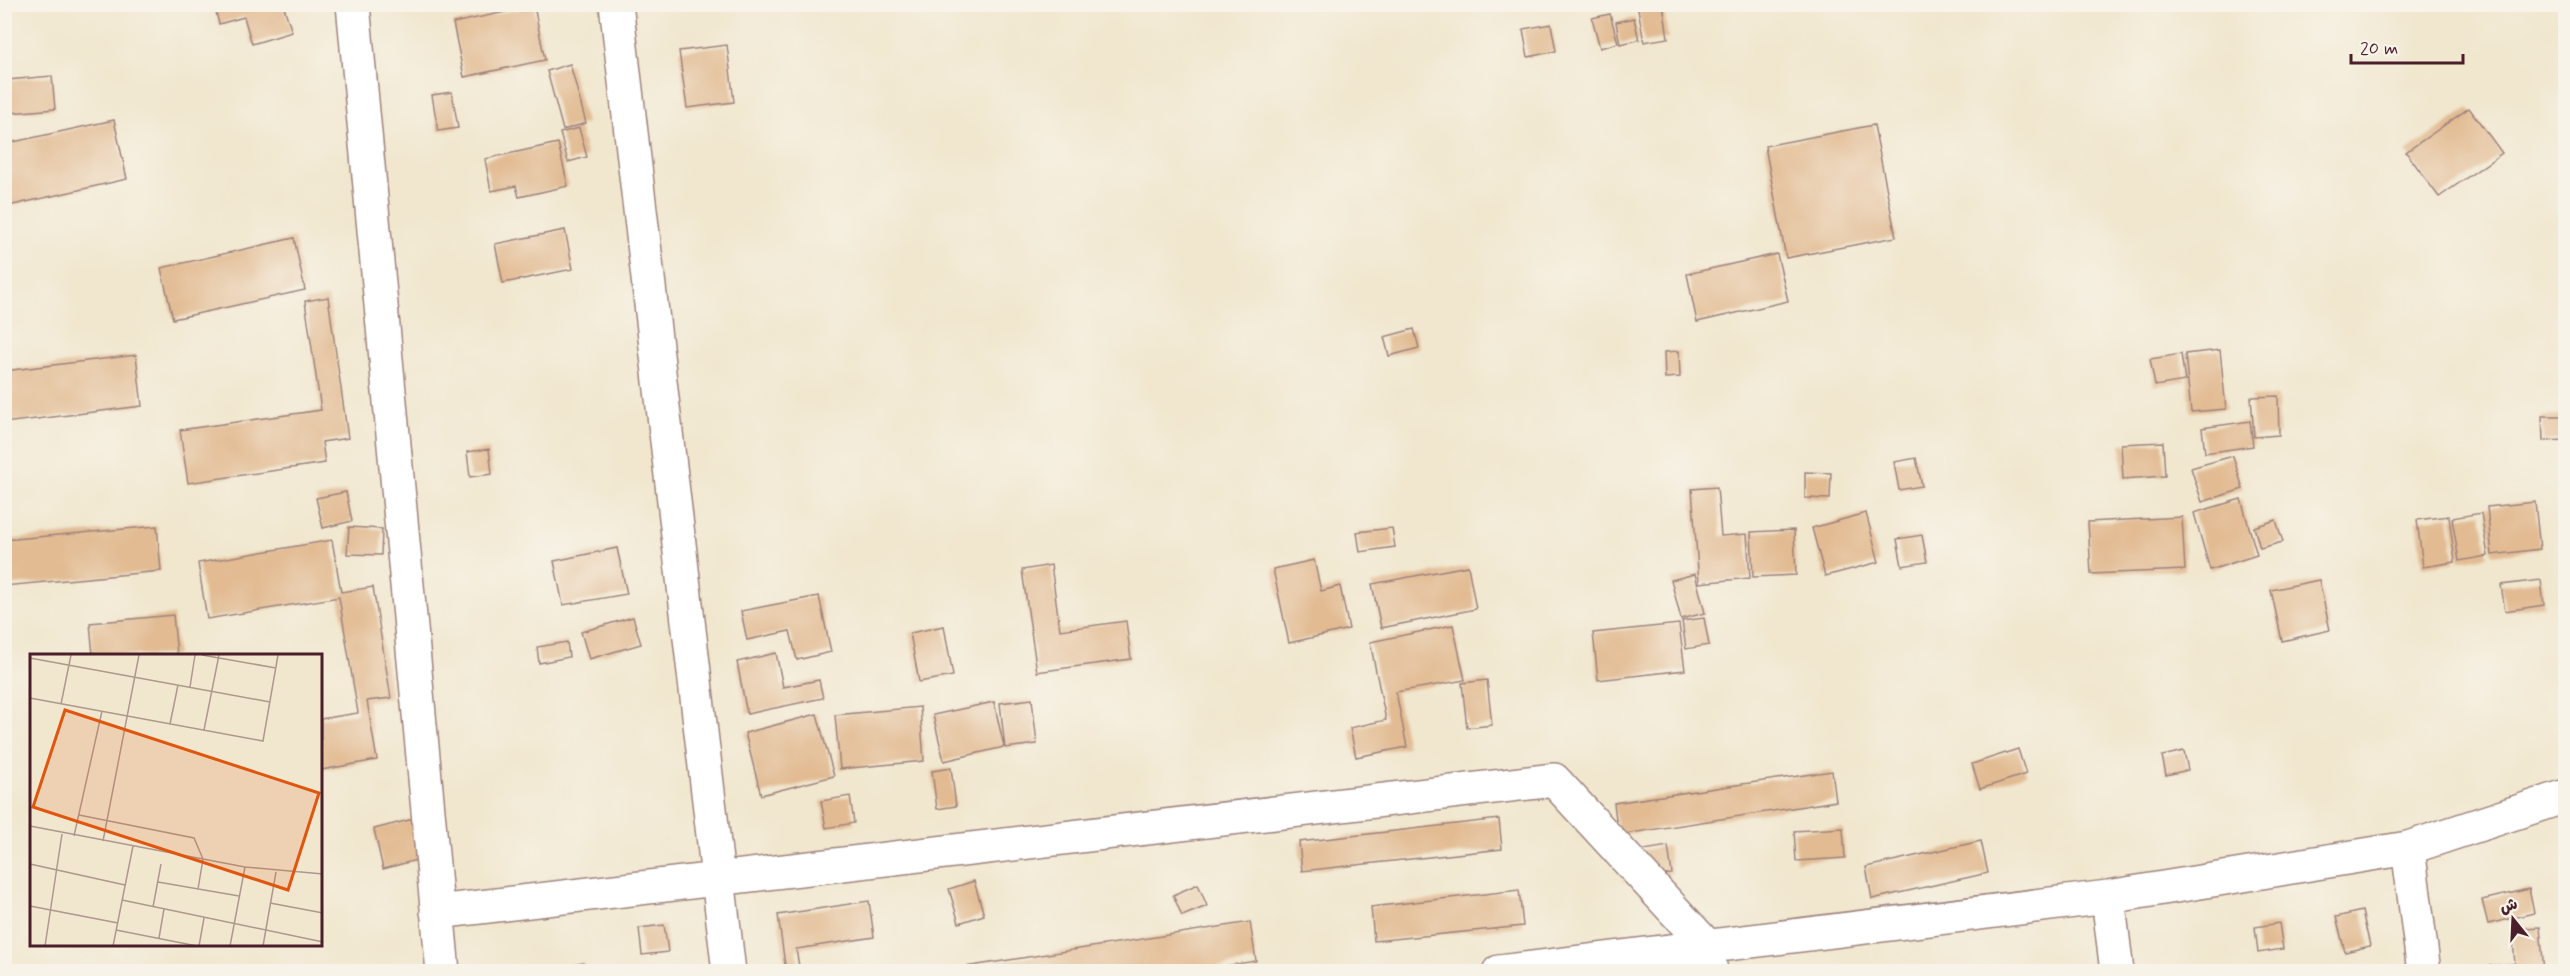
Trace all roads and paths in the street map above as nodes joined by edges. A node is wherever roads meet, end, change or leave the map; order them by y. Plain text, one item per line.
1 (353, 4) edge
2 (616, 4) edge
3 (2565, 796) edge
4 (2408, 848) junction
5 (718, 879) junction
6 (2108, 897) junction
7 (437, 912) junction
8 (1709, 959) edge
9 (443, 972) edge
10 (729, 972) edge
11 (1499, 972) edge
12 (2117, 972) edge
13 (2424, 972) edge

1 - 7 street
2 - 5 street
3 - 4 street
4 - 6 street
4 - 13 street
5 - 7 street
5 - 8 street
5 - 10 street
6 - 8 street
6 - 12 street
7 - 9 street
8 - 11 street

